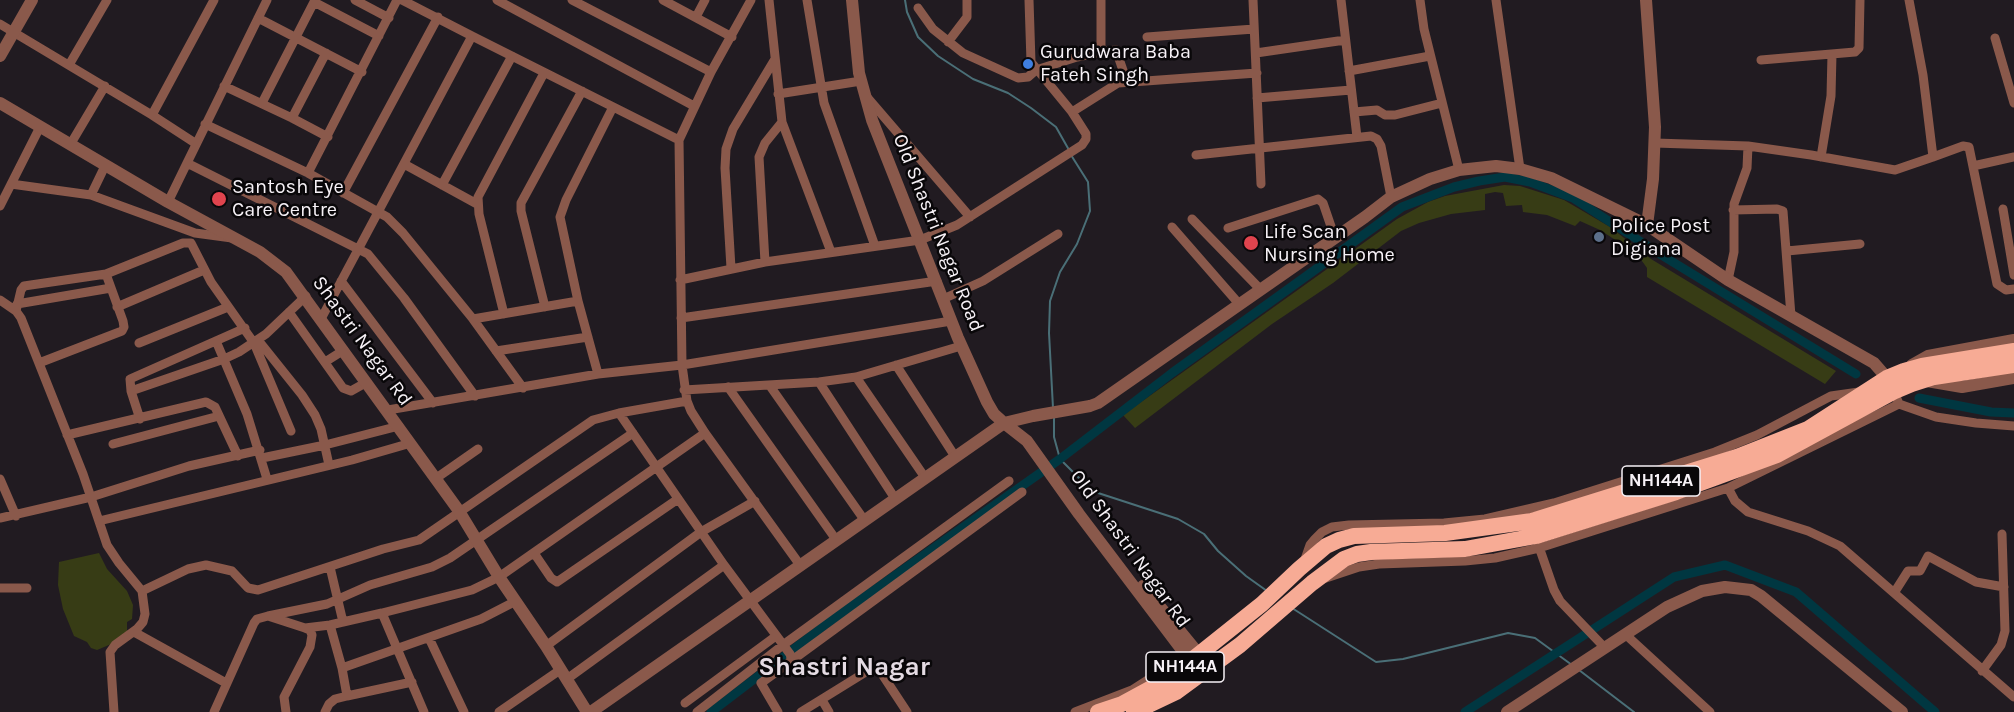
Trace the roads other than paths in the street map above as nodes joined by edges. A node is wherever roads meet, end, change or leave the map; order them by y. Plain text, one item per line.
1 (32, 0) edge
2 (106, 0) edge
3 (214, 0) edge
4 (267, 0) edge
5 (355, 0) edge
6 (397, 0) edge
7 (402, 0) edge
8 (497, 0) edge
9 (572, 0) edge
10 (663, 0) edge
11 (705, 0) edge
12 (751, 0) edge
13 (769, 0) edge
14 (807, 0) edge
15 (852, 0) edge
16 (968, 0) edge
17 (1029, 0) edge
18 (1101, 0) edge
19 (1253, 0) edge
20 (1341, 0) edge
21 (1420, 0) edge
22 (1496, 0) edge
23 (1646, 0) edge
24 (1860, 0) edge
25 (1909, 0) edge
26 (314, 1) edge
27 (918, 8) dead end
28 (438, 17) junction
29 (258, 18) junction
30 (388, 18) junction
31 (696, 18) junction
32 (0, 24) edge
33 (1254, 29) junction
34 (13, 32) junction
35 (295, 36) junction
36 (379, 36) junction
37 (472, 36) junction
38 (732, 37) junction
39 (1148, 37) dead end
40 (1995, 38) dead end
41 (1345, 40) junction
42 (948, 42) junction
43 (1101, 52) junction
44 (326, 53) junction
45 (1256, 53) junction
46 (1832, 54) junction
47 (0, 56) edge
48 (512, 56) junction
49 (1430, 56) junction
50 (775, 58) junction
51 (1761, 60) dead end
52 (69, 65) junction
53 (1036, 70) junction
54 (362, 72) junction
55 (544, 72) junction
56 (711, 72) junction
57 (1349, 72) junction
58 (1257, 73) junction
59 (1127, 82) junction
60 (105, 86) junction
61 (224, 86) junction
62 (2011, 86) edge
63 (863, 87) junction
64 (820, 88) junction
65 (1351, 90) junction
66 (582, 91) junction
67 (778, 94) junction
68 (1257, 98) junction
69 (262, 103) junction
70 (1442, 103) junction
71 (2014, 103) edge
72 (0, 104) edge
73 (694, 106) junction
74 (613, 107) junction
75 (1072, 112) junction
76 (1354, 112) junction
77 (152, 115) junction
78 (292, 117) junction
79 (782, 122) junction
80 (205, 124) junction
81 (40, 127) junction
82 (328, 137) junction
83 (1357, 137) junction
84 (679, 140) junction
85 (195, 143) junction
86 (1655, 143) junction
87 (70, 145) junction
88 (1748, 146) junction
89 (1258, 149) junction
90 (1196, 155) dead end
91 (1821, 157) junction
92 (1933, 157) junction
93 (2014, 157) edge
94 (187, 163) junction
95 (404, 164) junction
96 (105, 166) junction
97 (1974, 166) junction
98 (1520, 169) junction
99 (1459, 170) junction
100 (308, 173) junction
101 (11, 184) junction
102 (442, 184) junction
103 (1261, 184) dead end
104 (343, 193) junction
105 (91, 195) junction
106 (1391, 196) junction
107 (168, 201) junction
108 (477, 204) junction
109 (0, 206) edge
110 (2003, 209) dead end
111 (1733, 210) junction
112 (379, 211) junction
113 (970, 217) junction
114 (200, 219) junction
115 (1192, 219) dead end
116 (1647, 225) junction
117 (1173, 227) dead end
118 (1228, 228) dead end
119 (195, 233) junction
120 (1058, 234) dead end
121 (235, 238) junction
122 (1335, 238) junction
123 (920, 240) junction
124 (191, 243) junction
125 (1860, 244) dead end
126 (875, 246) junction
127 (358, 248) junction
128 (1787, 251) junction
129 (831, 252) junction
130 (765, 262) junction
131 (731, 268) junction
132 (204, 270) junction
133 (106, 274) junction
134 (2014, 275) edge
135 (680, 280) junction
136 (1728, 280) junction
137 (341, 281) junction
138 (937, 281) junction
139 (111, 288) junction
140 (2014, 289) edge
141 (1261, 290) junction
142 (306, 296) junction
143 (943, 299) junction
144 (0, 300) edge
145 (578, 301) junction
146 (1239, 304) junction
147 (17, 307) junction
148 (117, 307) junction
149 (228, 307) junction
150 (545, 307) junction
151 (289, 312) junction
152 (504, 314) junction
153 (1791, 316) junction
154 (681, 318) junction
155 (321, 319) junction
156 (473, 319) junction
157 (951, 321) junction
158 (244, 328) junction
159 (588, 337) junction
160 (2014, 340) edge
161 (216, 341) junction
162 (256, 342) junction
163 (139, 343) dead end
164 (961, 346) junction
165 (344, 350) junction
166 (496, 351) junction
167 (2014, 351) edge
168 (224, 359) junction
169 (325, 362) junction
170 (39, 363) junction
171 (682, 365) junction
172 (896, 365) junction
173 (2014, 365) edge
174 (1904, 371) junction
175 (598, 375) junction
176 (856, 377) junction
177 (2014, 378) edge
178 (1923, 381) junction
179 (367, 382) junction
180 (819, 382) junction
181 (770, 386) junction
182 (728, 387) junction
183 (523, 388) junction
184 (684, 390) junction
185 (131, 391) junction
186 (1893, 391) junction
187 (475, 396) junction
188 (687, 401) junction
189 (433, 403) junction
190 (388, 410) junction
191 (619, 412) junction
192 (219, 416) junction
193 (140, 419) junction
194 (1004, 423) junction
195 (2014, 426) edge
196 (291, 431) dead end
197 (705, 433) junction
198 (633, 434) junction
199 (67, 435) junction
200 (405, 435) junction
201 (113, 444) dead end
202 (478, 449) dead end
203 (261, 454) junction
204 (1040, 454) joint
205 (327, 455) junction
206 (238, 456) junction
207 (956, 458) junction
208 (657, 467) junction
209 (435, 478) junction
210 (0, 479) edge
211 (267, 479) junction
212 (926, 479) junction
213 (1009, 482) dead end
214 (1728, 488) junction
215 (1022, 492) dead end
216 (91, 497) junction
217 (678, 499) junction
218 (896, 500) junction
219 (755, 501) junction
220 (459, 511) junction
221 (16, 516) junction
222 (0, 518) edge
223 (99, 521) junction
224 (865, 521) junction
225 (1534, 528) junction
226 (701, 532) junction
227 (2002, 534) dead end
228 (478, 539) junction
229 (837, 541) junction
230 (534, 553) junction
231 (800, 565) junction
232 (724, 566) junction
233 (330, 567) junction
234 (2003, 568) junction
235 (2014, 568) edge
236 (499, 577) junction
237 (2004, 587) junction
238 (0, 588) edge
239 (27, 588) dead end
240 (142, 591) junction
241 (1894, 593) junction
242 (339, 599) junction
243 (749, 600) junction
244 (516, 601) junction
245 (382, 613) junction
246 (268, 616) junction
247 (343, 622) junction
248 (330, 625) junction
249 (305, 628) junction
250 (134, 632) junction
251 (1625, 634) junction
252 (776, 636) junction
253 (429, 638) junction
254 (546, 646) junction
255 (1601, 647) junction
256 (397, 649) junction
257 (788, 652) junction
258 (1197, 663) junction
259 (342, 668) junction
260 (1982, 671) junction
261 (563, 675) junction
262 (411, 682) junction
263 (226, 683) junction
264 (347, 696) junction
265 (2014, 697) edge
266 (822, 699) junction
267 (685, 703) dead end
268 (1152, 708) edge
269 (114, 712) edge
270 (214, 712) edge
271 (286, 712) edge
272 (325, 712) edge
273 (424, 712) edge
274 (464, 712) edge
275 (499, 712) edge
276 (589, 712) edge
277 (697, 712) edge
278 (778, 712) edge
279 (801, 712) edge
280 (829, 712) edge
281 (907, 712) edge
282 (1075, 712) edge
283 (1098, 712) edge
284 (1134, 712) edge
285 (1507, 712) edge
286 (1710, 712) edge
287 (1902, 712) edge

1 - 34 street
2 - 52 street
3 - 77 street
4 - 29 street
5 - 30 street
6 - 30 street
7 - 28 street
8 - 73 street
9 - 56 street
10 - 31 street
11 - 31 street
12 - 38 street
13 - 50 street
14 - 64 street
15 - 63 street, Old Shastri Nagar Road
16 - 42 street
17 - 53 street
18 - 43 street
19 - 33 street
20 - 41 street
21 - 49 street
22 - 98 street
23 - 86 street
24 - 46 street
25 - 92 street
26 - 35 street
26 - 36 street
27 - 42 street
28 - 37 street
28 - 104 street
29 - 35 street
29 - 61 street
30 - 36 street
31 - 38 street
32 - 34 street
33 - 39 street
33 - 45 street
34 - 47 street
34 - 52 street
35 - 44 street
35 - 69 street
36 - 54 street
37 - 48 street
37 - 95 street
38 - 56 street
40 - 62 street
41 - 45 street
41 - 57 street
42 - 53 street
43 - 53 street
43 - 59 street
44 - 54 street
44 - 78 street
45 - 58 street
46 - 51 street
46 - 91 street
48 - 55 street
48 - 102 street
49 - 57 street
49 - 70 street
50 - 67 street
50 - 131 street
52 - 60 street
53 - 75 street
54 - 82 street
55 - 66 street
55 - 108 street
56 - 73 street
57 - 65 street
58 - 59 street
58 - 68 street
59 - 75 street
60 - 77 street
60 - 87 street
61 - 69 street
61 - 80 street
62 - 71 street
63 - 64 street
63 - 113 street
63 - 123 street, Old Shastri Nagar Road
64 - 67 street
64 - 126 street
65 - 68 street
65 - 76 street
66 - 74 street
66 - 150 street
67 - 79 street
68 - 89 street
69 - 78 street
70 - 76 street
70 - 99 street
72 - 81 street, Shastri Nagar Rd
73 - 84 street
74 - 84 street
74 - 145 street
75 - 113 street
76 - 83 street
77 - 85 street
78 - 82 street
79 - 129 street
79 - 130 street
80 - 85 street
80 - 100 street
81 - 87 street, Shastri Nagar Rd
81 - 101 street
82 - 100 street
83 - 89 street
83 - 106 street
84 - 135 street
85 - 94 street
86 - 88 street
86 - 116 street
87 - 96 street, Shastri Nagar Rd
88 - 91 street
88 - 111 street
89 - 90 street
89 - 103 street
91 - 92 street
92 - 97 street
93 - 97 street
94 - 107 street
94 - 127 street
95 - 102 street
95 - 112 street
96 - 105 street
96 - 107 street, Shastri Nagar Rd
97 - 140 street
98 - 99 street
98 - 116 street
99 - 106 street
100 - 104 street
101 - 105 street
101 - 109 street
102 - 108 street
104 - 112 street
105 - 119 street
106 - 122 street
107 - 114 street, Shastri Nagar Rd
108 - 152 street
110 - 134 street
111 - 128 street
111 - 136 street
112 - 127 street
112 - 156 street
113 - 123 street
114 - 119 street
114 - 121 street, Shastri Nagar Rd
115 - 141 street
116 - 136 street
117 - 146 street
118 - 122 street
119 - 121 street
119 - 124 street
120 - 143 street
121 - 142 street, Shastri Nagar Rd
122 - 141 street
123 - 126 street
123 - 138 street, Old Shastri Nagar Road
124 - 132 street
124 - 133 street
125 - 128 street
126 - 129 street
127 - 137 street
127 - 187 street
128 - 153 street
129 - 130 street
130 - 131 street
131 - 135 street
132 - 148 street
132 - 149 street
133 - 139 street
133 - 147 street
135 - 154 street
136 - 153 street
137 - 155 street
137 - 189 street
138 - 143 street, Old Shastri Nagar Road
138 - 154 street
139 - 147 street
139 - 148 street
141 - 146 street
142 - 151 street
142 - 155 street, Shastri Nagar Rd
143 - 157 street, Old Shastri Nagar Road
144 - 147 street
145 - 150 street
145 - 159 street
146 - 194 street
147 - 170 street
148 - 170 street
149 - 158 street
149 - 163 street
150 - 152 street
151 - 162 street
151 - 169 street
152 - 156 street
153 - 186 street
154 - 171 street
155 - 165 street, Shastri Nagar Rd
156 - 166 street
157 - 164 street, Old Shastri Nagar Road
157 - 171 street
158 - 161 street
158 - 162 street
159 - 166 street
159 - 175 street
160 - 174 street
161 - 168 street
161 - 185 street
162 - 168 street
162 - 196 street
162 - 205 street
164 - 172 street
164 - 194 street, Old Shastri Nagar Road
165 - 169 street
165 - 179 street, Shastri Nagar Rd
166 - 183 street
167 - 174 highway, NH144A
168 - 185 street
168 - 203 street
169 - 179 street
170 - 199 street
171 - 175 street
171 - 184 street
172 - 176 street
172 - 207 street
173 - 178 highway, NH144A
174 - 186 highway, NH144A
175 - 183 street
176 - 180 street
176 - 212 street
177 - 178 street
178 - 186 highway, NH144A
179 - 190 street, Shastri Nagar Rd
180 - 181 street
180 - 218 street
181 - 182 street
181 - 224 street
182 - 184 street
182 - 229 street
183 - 187 street
184 - 188 street
185 - 193 street
186 - 195 street
186 - 214 street
186 - 225 highway, NH144A
186 - 225 highway, NH144A
187 - 189 street
188 - 191 street
188 - 197 street
189 - 190 street
190 - 200 street, Shastri Nagar Rd
191 - 198 street
191 - 220 street
192 - 193 street
192 - 201 street
192 - 206 street
193 - 199 street
194 - 204 street, Old Shastri Nagar Road
194 - 207 street
197 - 208 street
197 - 219 street
198 - 208 street
198 - 228 street
199 - 216 street
200 - 205 street
200 - 205 street
200 - 209 street, Shastri Nagar Rd
202 - 209 street
203 - 205 street
203 - 206 street
203 - 211 street
204 - 258 street, Old Shastri Nagar Rd
205 - 211 street
206 - 216 street
207 - 212 street
208 - 217 street
208 - 230 street
209 - 220 street, Shastri Nagar Rd
210 - 221 street
211 - 223 street
212 - 218 street
213 - 257 street
214 - 225 street
214 - 241 street
215 - 257 street
216 - 221 street
216 - 223 street
217 - 226 street
217 - 230 street
218 - 224 street
219 - 226 street
219 - 231 street
220 - 228 street, Shastri Nagar Rd
220 - 233 street
221 - 222 street
223 - 240 street
224 - 229 street
225 - 255 street
225 - 258 highway, NH144A
225 - 258 highway, NH144A
226 - 232 street
226 - 254 street
227 - 234 street
228 - 236 street, Shastri Nagar Rd
228 - 242 street
229 - 231 street
230 - 236 street
231 - 243 street
232 - 243 street
232 - 261 street
233 - 240 street
233 - 242 street
234 - 235 street
234 - 237 street
236 - 244 street, Shastri Nagar Rd
236 - 245 street
237 - 241 street
237 - 260 street
238 - 239 street
240 - 250 street
241 - 260 street
242 - 246 street
242 - 247 street
243 - 252 street
243 - 276 street
244 - 253 street
244 - 254 street, Shastri Nagar Rd
245 - 247 street
245 - 256 street
246 - 249 street
246 - 263 street
247 - 248 street
248 - 249 street
248 - 259 street
249 - 271 street
250 - 263 street
250 - 269 street
251 - 255 street
251 - 286 street
251 - 287 street
252 - 257 street
252 - 267 street
253 - 256 street
253 - 274 street
254 - 261 street, Shastri Nagar Rd
255 - 285 street
256 - 259 street
256 - 262 street
257 - 277 street
257 - 278 street
258 - 268 highway, NH144A
258 - 282 street
258 - 283 highway, NH144A
259 - 264 street
260 - 265 street
261 - 275 street
261 - 276 street, Shastri Nagar Rd
262 - 264 street
262 - 273 street
263 - 270 street
264 - 272 street
266 - 279 street
266 - 280 street
266 - 281 street
268 - 284 highway, NH144A

